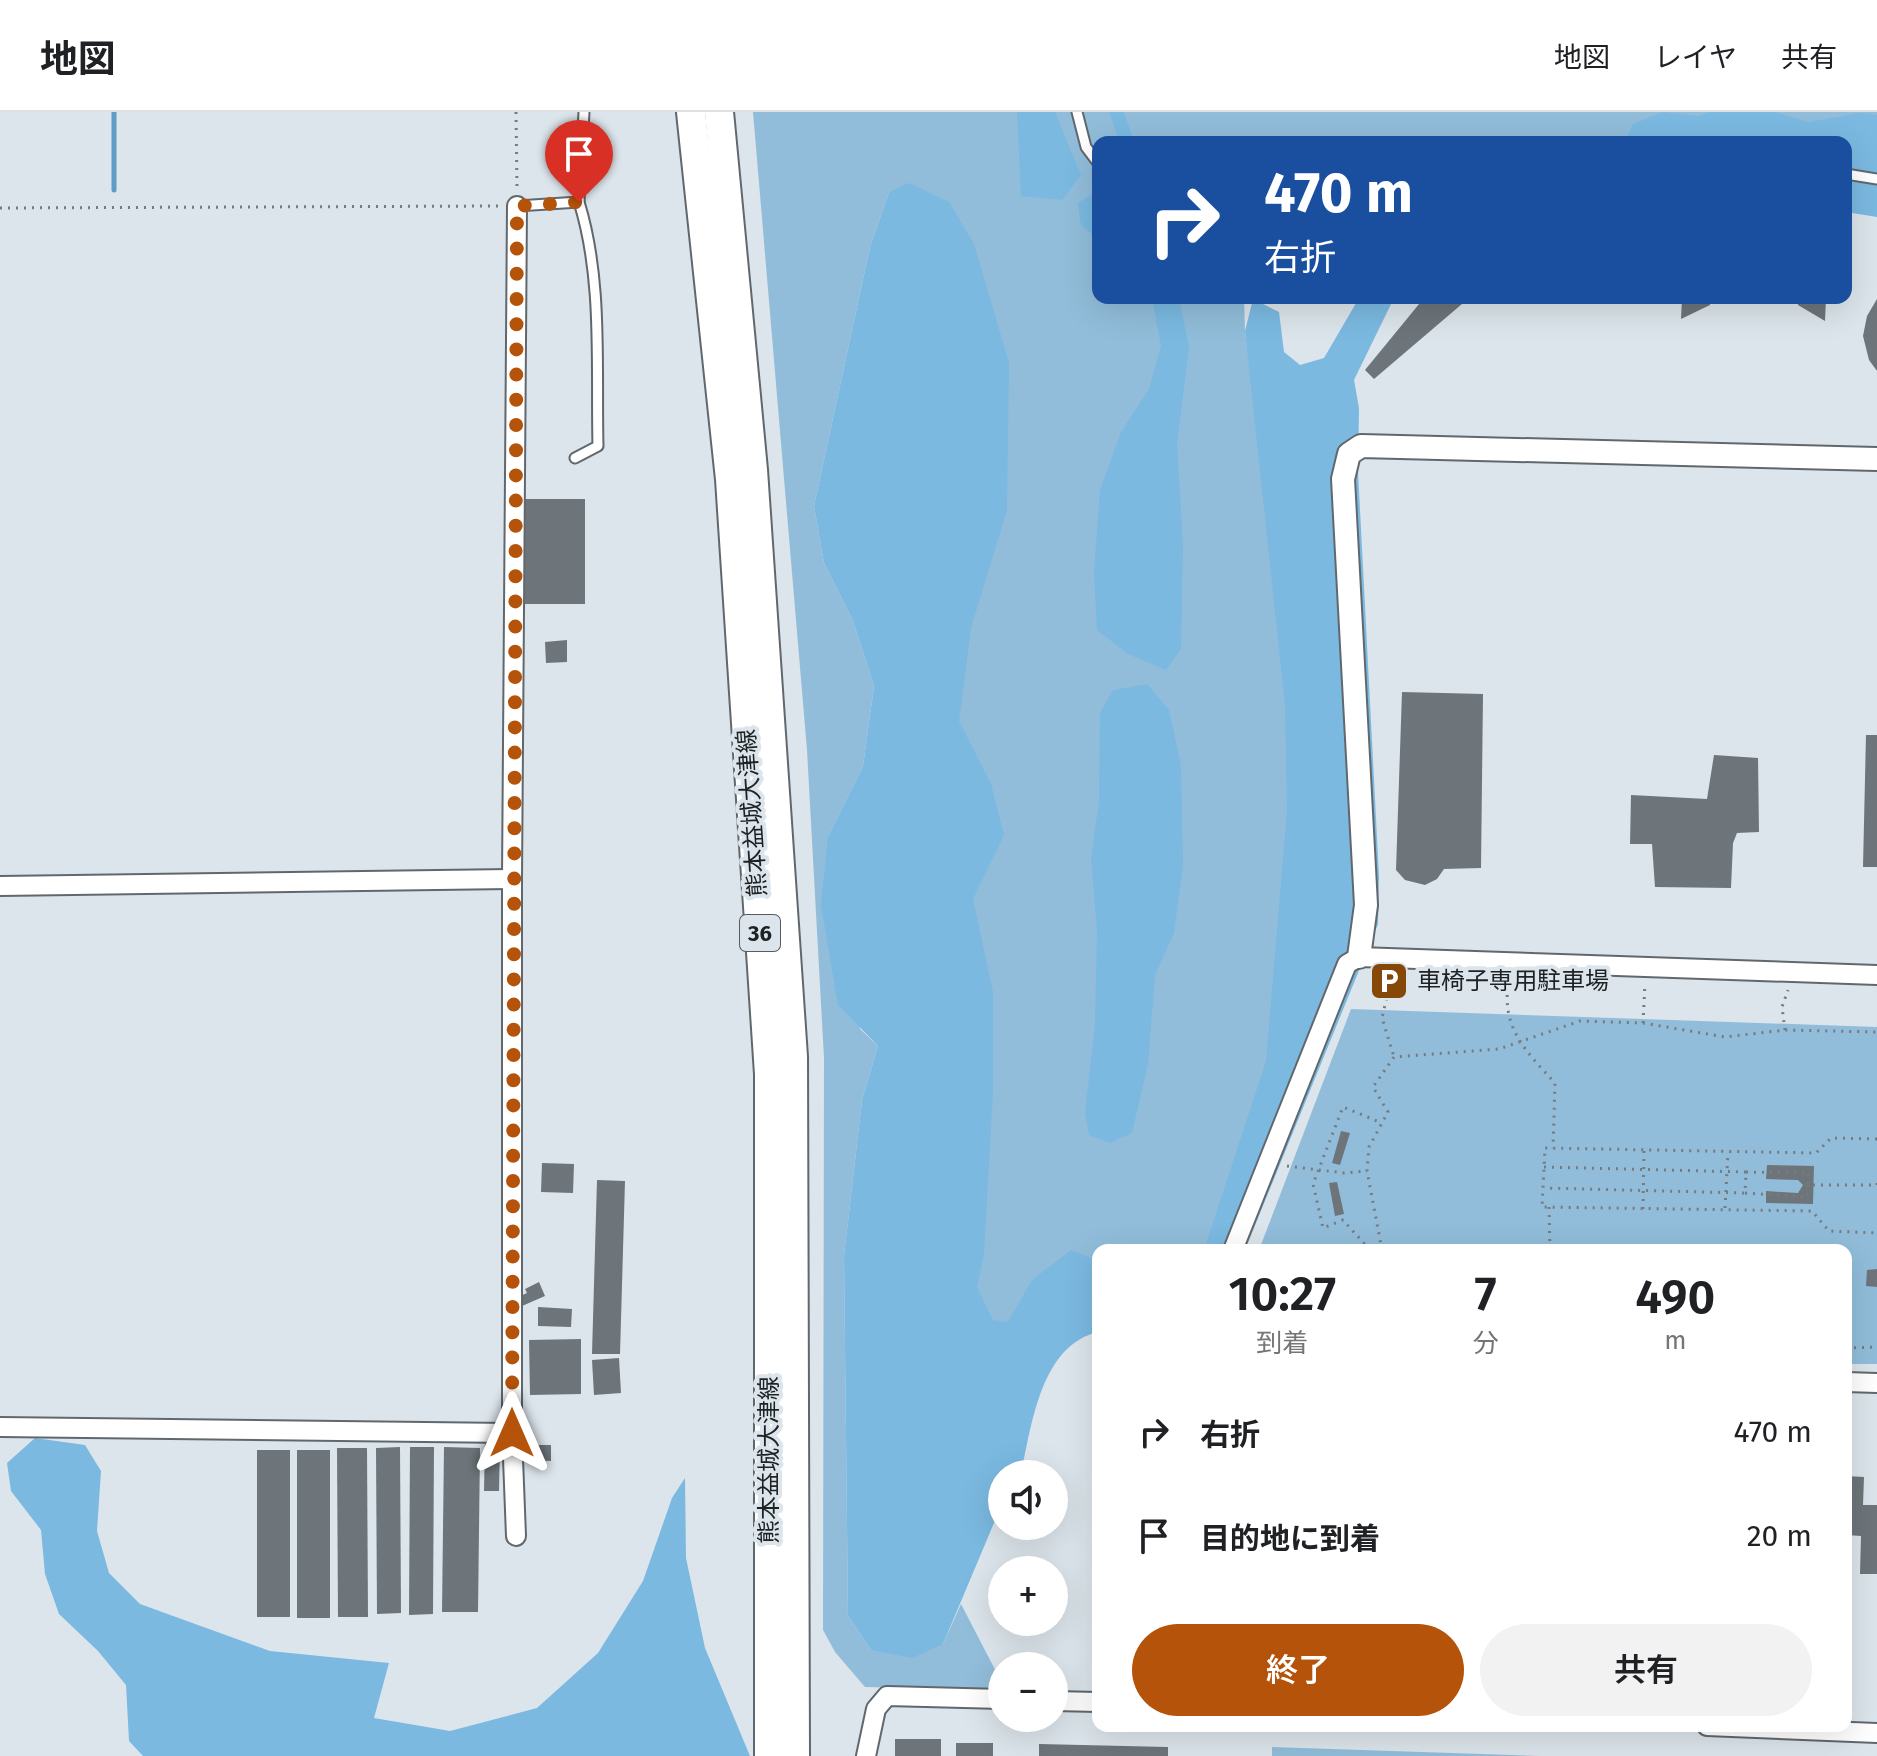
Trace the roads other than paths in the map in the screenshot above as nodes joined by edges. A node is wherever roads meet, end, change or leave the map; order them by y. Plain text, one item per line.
1 (584, 112) edge
2 (691, 112) edge
3 (719, 112) edge
4 (1077, 112) edge
5 (1092, 155) edge
6 (1852, 175) edge
7 (1877, 179) edge
8 (579, 202) junction
9 (517, 206) joint
10 (575, 458) dead end
11 (1877, 459) edge
12 (512, 879) junction
13 (0, 886) edge
14 (1359, 957) junction
15 (1877, 975) edge
16 (1235, 1244) edge
17 (1852, 1382) edge
18 (1877, 1383) edge
19 (0, 1427) edge
20 (512, 1433) junction
21 (516, 1536) dead end
22 (988, 1699) edge
23 (1068, 1701) edge
24 (1092, 1702) edge
25 (1852, 1732) edge
26 (1877, 1733) edge
27 (769, 1756) edge
28 (795, 1756) edge
29 (866, 1756) edge

1 - 8 lane
2 - 27 main road, 熊本益城大津線 / 36
3 - 28 main road, 熊本益城大津線 / 36
4 - 5 lane
6 - 7 lane
8 - 9 lane
8 - 10 lane
9 - 12 street
11 - 14 street
12 - 13 street
12 - 20 street
14 - 15 street
14 - 16 street
17 - 18 street
19 - 20 street
20 - 21 street
22 - 29 street
23 - 24 street
25 - 26 street

